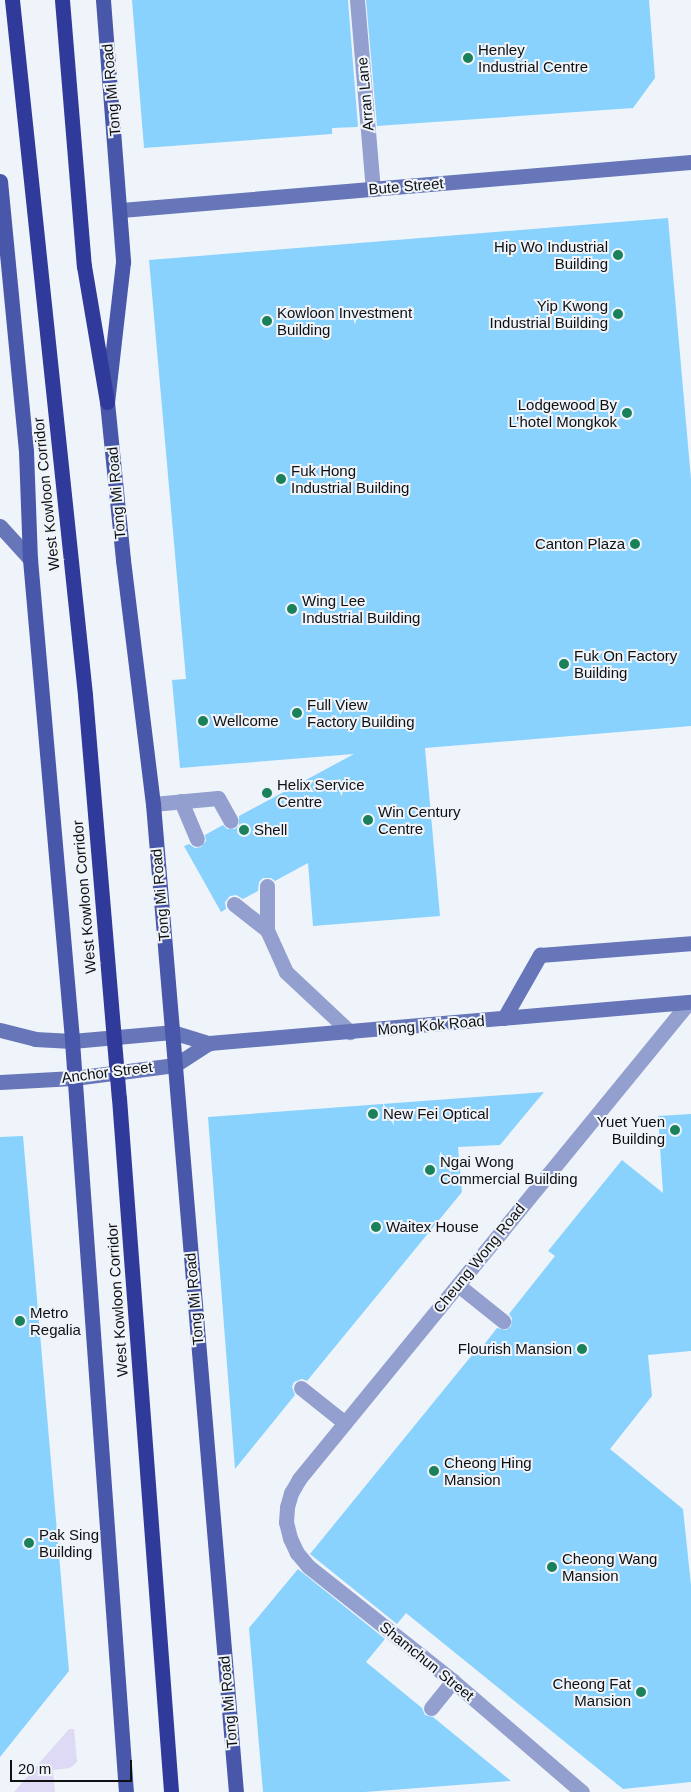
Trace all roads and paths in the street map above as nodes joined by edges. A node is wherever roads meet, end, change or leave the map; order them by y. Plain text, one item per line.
1 (12, 0) edge
2 (62, 0) edge
3 (102, 0) edge
4 (357, 0) edge
5 (691, 162) edge
6 (0, 181) edge
7 (373, 189) junction
8 (121, 210) junction
9 (107, 402) junction
10 (0, 526) edge
11 (30, 559) junction
12 (181, 801) junction
13 (153, 804) junction
14 (231, 821) dead end
15 (197, 839) dead end
16 (267, 886) dead end
17 (234, 904) dead end
18 (267, 930) junction
19 (691, 943) edge
20 (690, 1002) edge
21 (504, 1018) junction
22 (0, 1030) edge
23 (172, 1032) junction
24 (350, 1032) junction
25 (72, 1041) junction
26 (209, 1043) junction
27 (175, 1065) junction
28 (74, 1078) junction
29 (0, 1082) edge
30 (458, 1285) junction
31 (503, 1321) dead end
32 (301, 1388) dead end
33 (345, 1423) junction
34 (286, 1522) joint
35 (453, 1681) junction
36 (431, 1708) dead end
37 (126, 1792) edge
38 (171, 1792) edge
39 (236, 1792) edge
40 (582, 1792) edge

1 - 38 highway, West Kowloon Corridor
2 - 9 highway
3 - 8 main road, Tong Mi Road
4 - 7 street, Arran Lane
5 - 7 street, Bute Street
6 - 11 main road
7 - 8 street, Bute Street
8 - 9 main road, Tong Mi Road
9 - 13 main road, Tong Mi Road
10 - 11 street
11 - 25 main road
12 - 13 street
12 - 14 street
12 - 15 street
13 - 23 main road, Tong Mi Road
16 - 18 street
17 - 18 street
18 - 24 street
19 - 21 street
20 - 21 street, Mong Kok Road
20 - 30 street, Cheung Wong Road
21 - 24 street, Mong Kok Road
22 - 25 street
23 - 25 street
23 - 26 street, Mong Kok Road
23 - 27 main road, Tong Mi Road
24 - 26 street, Mong Kok Road
25 - 28 main road
26 - 27 street, Anchor Street
27 - 28 street, Anchor Street
27 - 39 main road, Tong Mi Road
28 - 29 street, Anchor Street
28 - 37 main road
30 - 31 street
30 - 33 street, Cheung Wong Road
32 - 33 street
33 - 34 street, Cheung Wong Road
34 - 35 street, Shamchun Street
35 - 36 street
35 - 40 street, Shamchun Street

